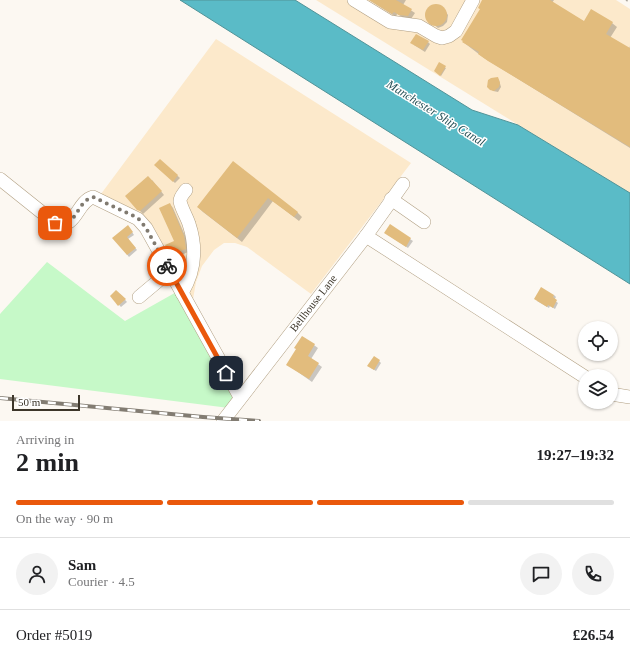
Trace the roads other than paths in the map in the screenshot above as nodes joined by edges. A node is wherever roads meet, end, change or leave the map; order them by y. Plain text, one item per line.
1 (354, 0) edge
2 (473, 0) edge
3 (0, 179) edge
4 (403, 184) dead end
5 (186, 190) dead end
6 (391, 199) junction
7 (424, 222) dead end
8 (366, 236) junction
9 (170, 271) junction
10 (182, 293) junction
11 (139, 297) dead end
12 (578, 372) edge
13 (618, 395) edge
14 (240, 397) junction
15 (630, 397) edge
16 (223, 421) edge

1 - 2 lane
3 - 9 lane
4 - 6 lane, Bellhouse Lane
5 - 10 lane
6 - 7 lane
6 - 8 lane, Bellhouse Lane
8 - 12 lane
8 - 14 lane, Bellhouse Lane
9 - 10 lane
9 - 11 lane
10 - 14 lane
13 - 15 lane
14 - 16 lane, Bellhouse Lane

